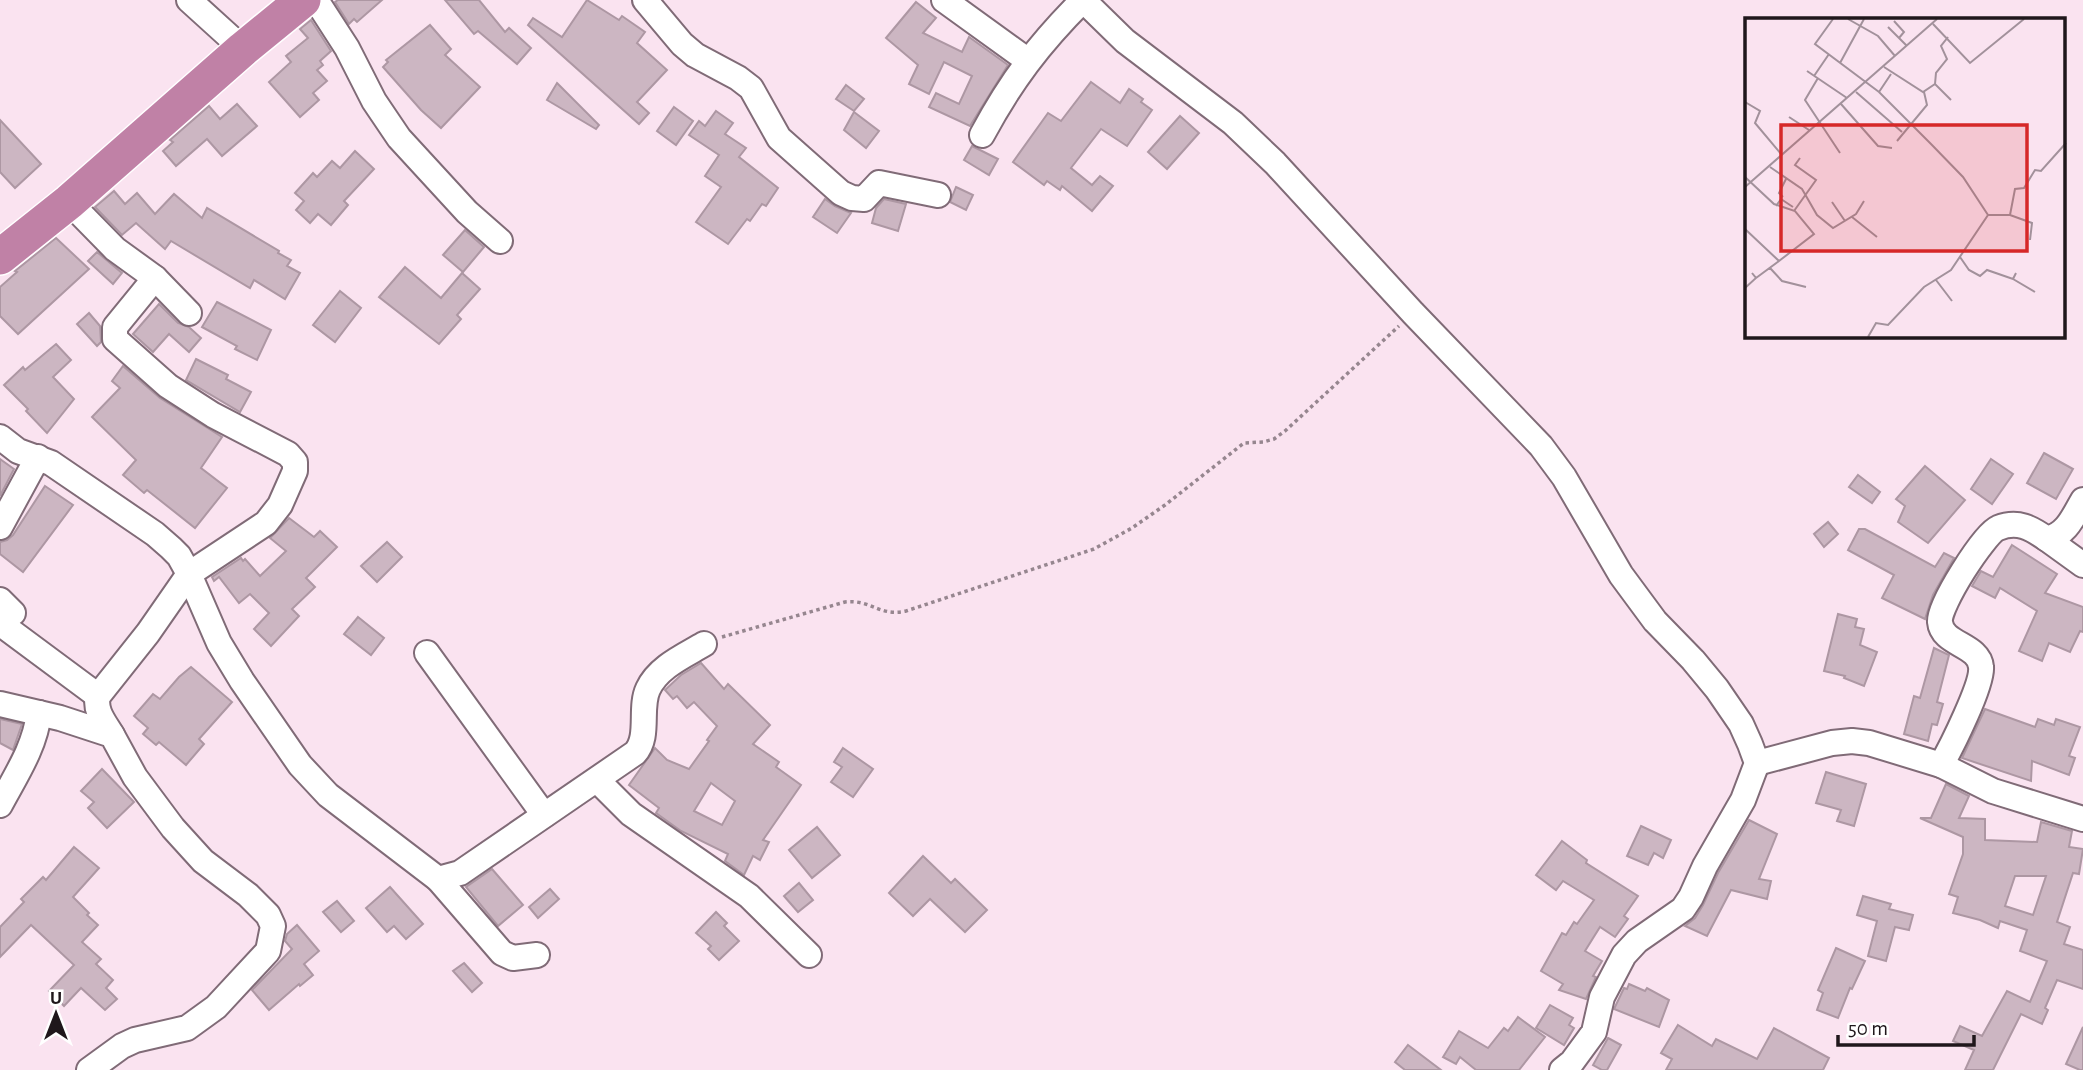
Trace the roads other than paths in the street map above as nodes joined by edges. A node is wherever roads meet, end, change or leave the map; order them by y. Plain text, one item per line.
1 (190, 0) edge
2 (303, 0) edge
3 (316, 0) edge
4 (645, 0) edge
5 (944, 0) edge
6 (243, 49) junction
7 (1027, 60) junction
8 (982, 135) dead end
9 (938, 195) dead end
10 (69, 202) junction
11 (500, 241) dead end
12 (1, 253) edge
13 (155, 278) junction
14 (189, 313) dead end
15 (0, 437) edge
16 (38, 457) junction
17 (2083, 500) edge
18 (0, 527) edge
19 (2047, 539) junction
20 (2083, 565) edge
21 (189, 574) junction
22 (4, 613) edge
23 (704, 644) road end
24 (427, 653) dead end
25 (98, 696) junction
26 (0, 704) edge
27 (39, 713) junction
28 (112, 735) junction
29 (1757, 762) junction
30 (1941, 765) junction
31 (597, 780) junction
32 (0, 805) edge
33 (544, 815) junction
34 (2083, 819) edge
35 (438, 879) junction
36 (808, 954) dead end
37 (537, 955) dead end
38 (89, 1070) edge
39 (1562, 1070) edge

1 - 6 street
2 - 6 highway
3 - 11 street
4 - 9 street
5 - 7 street
6 - 10 highway
7 - 8 street
7 - 29 street
10 - 12 highway
10 - 13 street
13 - 14 street
13 - 21 street
15 - 16 street
16 - 18 street
16 - 21 street
17 - 19 street
19 - 20 street
19 - 30 street
21 - 25 street
21 - 35 street
22 - 25 street
23 - 31 street
24 - 33 street
25 - 28 street
26 - 27 street
27 - 28 street
27 - 32 street
28 - 38 street
29 - 30 street
29 - 39 street
30 - 34 street
31 - 33 street
31 - 36 street
33 - 35 street
35 - 37 street

